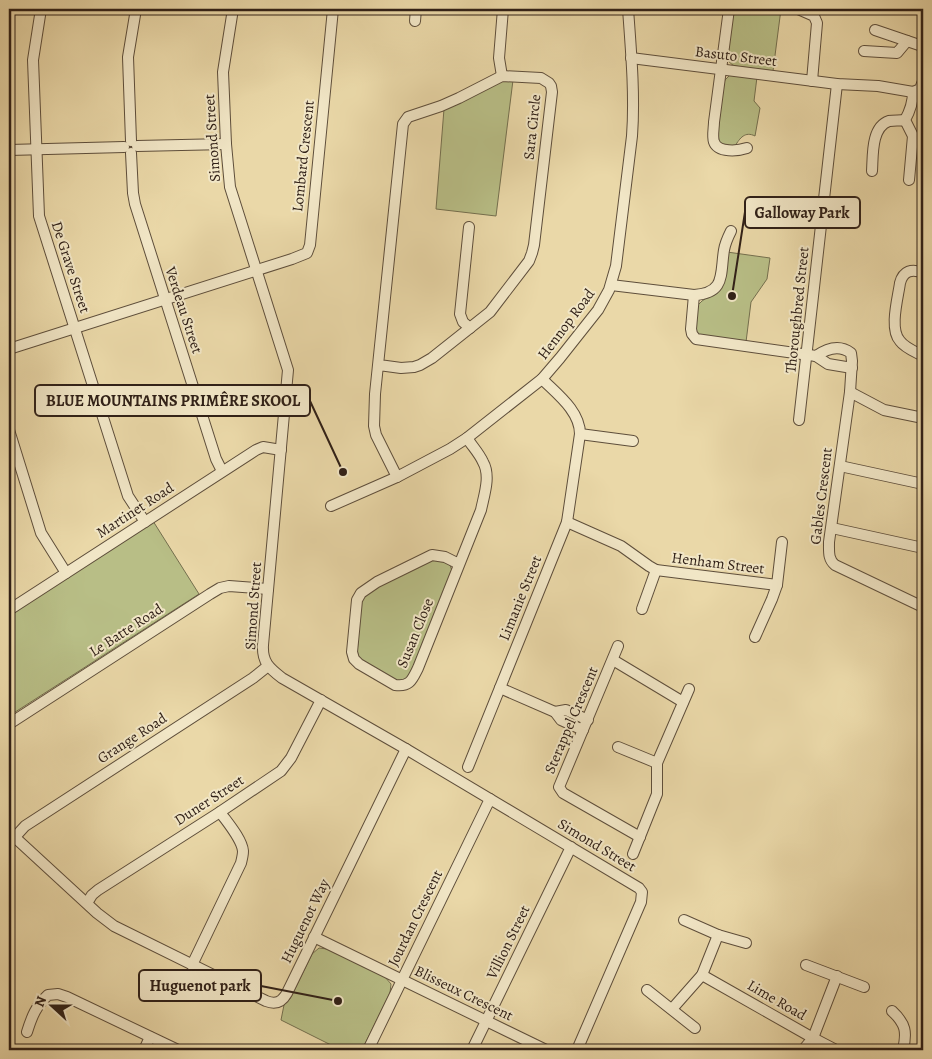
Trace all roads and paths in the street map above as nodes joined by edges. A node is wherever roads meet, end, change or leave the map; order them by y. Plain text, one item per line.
1 (40, 9) edge
2 (136, 9) edge
3 (233, 9) edge
4 (333, 9) edge
5 (416, 9) edge
6 (503, 9) edge
7 (628, 9) edge
8 (729, 9) edge
9 (798, 9) edge
10 (415, 21) dead end
11 (875, 30) dead end
12 (907, 41) junction
13 (923, 48) edge
14 (864, 51) dead end
15 (631, 58) junction
16 (722, 69) junction
17 (502, 76) junction
18 (812, 81) junction
19 (923, 81) edge
20 (837, 84) junction
21 (913, 92) junction
22 (905, 120) junction
23 (226, 144) junction
24 (131, 147) junction
25 (746, 148) dead end
26 (37, 149) junction
27 (9, 150) edge
28 (872, 171) dead end
29 (909, 180) dead end
30 (469, 227) dead end
31 (731, 232) dead end
32 (256, 270) junction
33 (923, 273) edge
34 (611, 285) junction
35 (694, 295) junction
36 (165, 299) junction
37 (75, 327) junction
38 (470, 328) junction
39 (9, 349) edge
40 (811, 355) junction
41 (923, 356) edge
42 (379, 365) junction
43 (852, 368) junction
44 (542, 379) junction
45 (850, 392) junction
46 (923, 418) edge
47 (799, 420) dead end
48 (9, 430) edge
49 (580, 434) junction
50 (467, 438) junction
51 (633, 441) dead end
52 (281, 450) junction
53 (840, 466) junction
54 (222, 471) junction
55 (397, 477) junction
56 (923, 484) edge
57 (331, 506) dead end
58 (145, 522) junction
59 (567, 522) junction
60 (832, 528) junction
61 (782, 542) dead end
62 (923, 548) edge
63 (459, 564) junction
64 (656, 570) junction
65 (66, 573) junction
66 (777, 585) junction
67 (268, 589) junction
68 (923, 607) edge
69 (642, 609) dead end
70 (9, 610) edge
71 (755, 637) dead end
72 (618, 646) dead end
73 (613, 660) junction
74 (268, 666) junction
75 (500, 688) junction
76 (689, 689) dead end
77 (321, 700) junction
78 (683, 702) junction
79 (555, 712) junction
80 (588, 720) junction
81 (9, 724) edge
82 (583, 730) junction
83 (618, 747) dead end
84 (406, 749) junction
85 (656, 763) junction
86 (468, 767) dead end
87 (490, 799) junction
88 (220, 812) junction
89 (12, 834) edge
90 (640, 837) junction
91 (571, 847) junction
92 (634, 854) dead end
93 (87, 903) junction
94 (684, 920) dead end
95 (718, 935) junction
96 (314, 937) junction
97 (746, 943) dead end
98 (192, 964) junction
99 (806, 965) dead end
100 (702, 974) junction
101 (837, 976) junction
102 (402, 980) junction
103 (864, 987) dead end
104 (647, 990) dead end
105 (672, 1009) junction
106 (892, 1011) dead end
107 (487, 1021) junction
108 (695, 1028) dead end
109 (27, 1032) dead end
110 (150, 1037) junction
111 (813, 1038) junction
112 (144, 1050) edge
113 (178, 1050) edge
114 (368, 1050) edge
115 (472, 1050) edge
116 (546, 1050) edge
117 (577, 1050) edge
118 (803, 1050) edge
119 (836, 1050) edge
120 (903, 1050) edge

1 - 26 street, De Grave Street
2 - 24 street, Verdeau Street
3 - 23 street, Simond Street
4 - 32 street, Lombard Crescent
5 - 10 street
6 - 17 street
7 - 15 street, Hennop Road
8 - 16 street
9 - 18 street
11 - 12 street
12 - 13 street
12 - 14 street
15 - 16 street, Basuto Street
15 - 34 street, Hennop Road
16 - 18 street, Basuto Street
16 - 25 street
17 - 38 street, Sara Circle
17 - 42 street, Sara Circle
18 - 20 street, Basuto Street
19 - 21 street
20 - 21 street, Basuto Street
20 - 40 street, Thoroughbred Street
21 - 22 street
22 - 28 street
22 - 29 street
23 - 24 street
23 - 32 street, Simond Street
24 - 26 street
24 - 36 street, Verdeau Street
26 - 27 street
26 - 37 street, De Grave Street
30 - 38 street
31 - 35 street
32 - 36 street
32 - 52 street, Simond Street
33 - 41 street
34 - 35 street
34 - 44 street, Hennop Road
35 - 40 street
36 - 37 street
36 - 54 street, Verdeau Street
37 - 39 street
37 - 58 street, De Grave Street
38 - 42 street, Sara Circle
40 - 43 street
40 - 43 street
40 - 47 street, Thoroughbred Street
42 - 55 street, Sara Circle
43 - 45 street, Gables Crescent
44 - 49 street, Limanie Street
44 - 50 street, Hennop Road
45 - 46 street
45 - 53 street, Gables Crescent
48 - 65 street
49 - 51 street
49 - 59 street, Limanie Street
50 - 55 street, Hennop Road
50 - 63 street, Susan Close
52 - 54 street, Martinet Road
52 - 67 street, Simond Street
53 - 56 street
53 - 60 street, Gables Crescent
54 - 58 street, Martinet Road
55 - 57 street, Hennop Road
58 - 65 street, Martinet Road
59 - 64 street, Henham Street
59 - 75 street, Limanie Street
60 - 62 street
60 - 68 street, Gables Crescent
61 - 66 street
63 - 63 street, Susan Close
64 - 66 street, Henham Street
64 - 69 street, Henham Street
65 - 70 street, Martinet Road
66 - 71 street
67 - 74 street, Simond Street
67 - 81 street, Le Batte Road
72 - 73 street, Sterappel Crescent
73 - 78 street, Sterappel Crescent
73 - 80 street, Sterappel Crescent
74 - 77 street, Simond Street
74 - 89 street, Grange Road
75 - 79 street
75 - 86 street, Limanie Street
76 - 78 street
77 - 84 street, Simond Street
77 - 88 street, Duner Street
78 - 85 street
79 - 80 street
79 - 82 street
80 - 82 street, Sterappel Crescent
82 - 90 street, Sterappel Crescent
83 - 85 street
84 - 87 street, Simond Street
84 - 96 street, Huguenot Way
85 - 90 street
87 - 91 street, Simond Street
87 - 102 street, Jourdan Crescent
88 - 93 street, Duner Street
88 - 98 street
89 - 93 street, Huguenot Way
90 - 92 street
91 - 107 street, Villion Street
91 - 117 street, Simond Street
93 - 98 street, Huguenot Way
94 - 95 street
95 - 97 street
95 - 100 street
96 - 98 street, Huguenot Way
96 - 102 street, Blisseux Crescent
99 - 101 street
100 - 105 street
100 - 111 street, Lime Road
101 - 103 street
101 - 111 street
102 - 107 street, Blisseux Crescent
102 - 114 street, Jourdan Crescent
104 - 105 street
105 - 108 street
106 - 120 street
107 - 115 street, Villion Street
107 - 116 street, Blisseux Crescent
109 - 110 street
110 - 112 street
110 - 113 street
111 - 118 street
111 - 119 street, Lime Road

